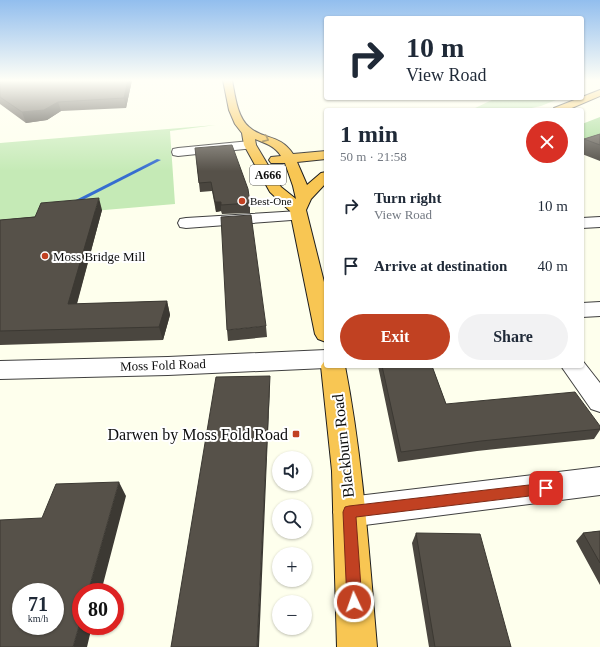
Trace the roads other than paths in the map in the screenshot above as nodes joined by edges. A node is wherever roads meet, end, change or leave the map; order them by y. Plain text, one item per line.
1 (235, 110) edge
2 (249, 139) junction
3 (178, 152) dead end
4 (324, 155) edge
5 (288, 158) junction
6 (324, 166) edge
7 (264, 167) junction
8 (324, 178) edge
9 (301, 208) junction
10 (600, 222) edge
11 (186, 223) dead end
12 (584, 223) edge
13 (600, 309) edge
14 (584, 310) edge
15 (324, 324) edge
16 (324, 359) edge
17 (333, 368) edge
18 (574, 368) edge
19 (0, 370) edge
20 (600, 402) edge
21 (600, 481) edge
22 (349, 512) junction
23 (357, 647) edge

1 - 2 highway, A666
2 - 3 street
2 -> 5 highway, A666
2 - 7 highway, A666
4 - 5 highway, A666
5 - 6 highway, A666
5 - 7 highway, A666
5 - 9 highway, A666
7 - 9 highway, A666
8 - 9 highway
9 - 11 street
9 - 15 highway, A666
10 - 12 street
13 - 14 street
16 - 19 street, Moss Fold Road
17 - 22 highway, Blackburn Road
18 - 20 street
21 - 22 street
22 - 23 highway, Blackburn Road

